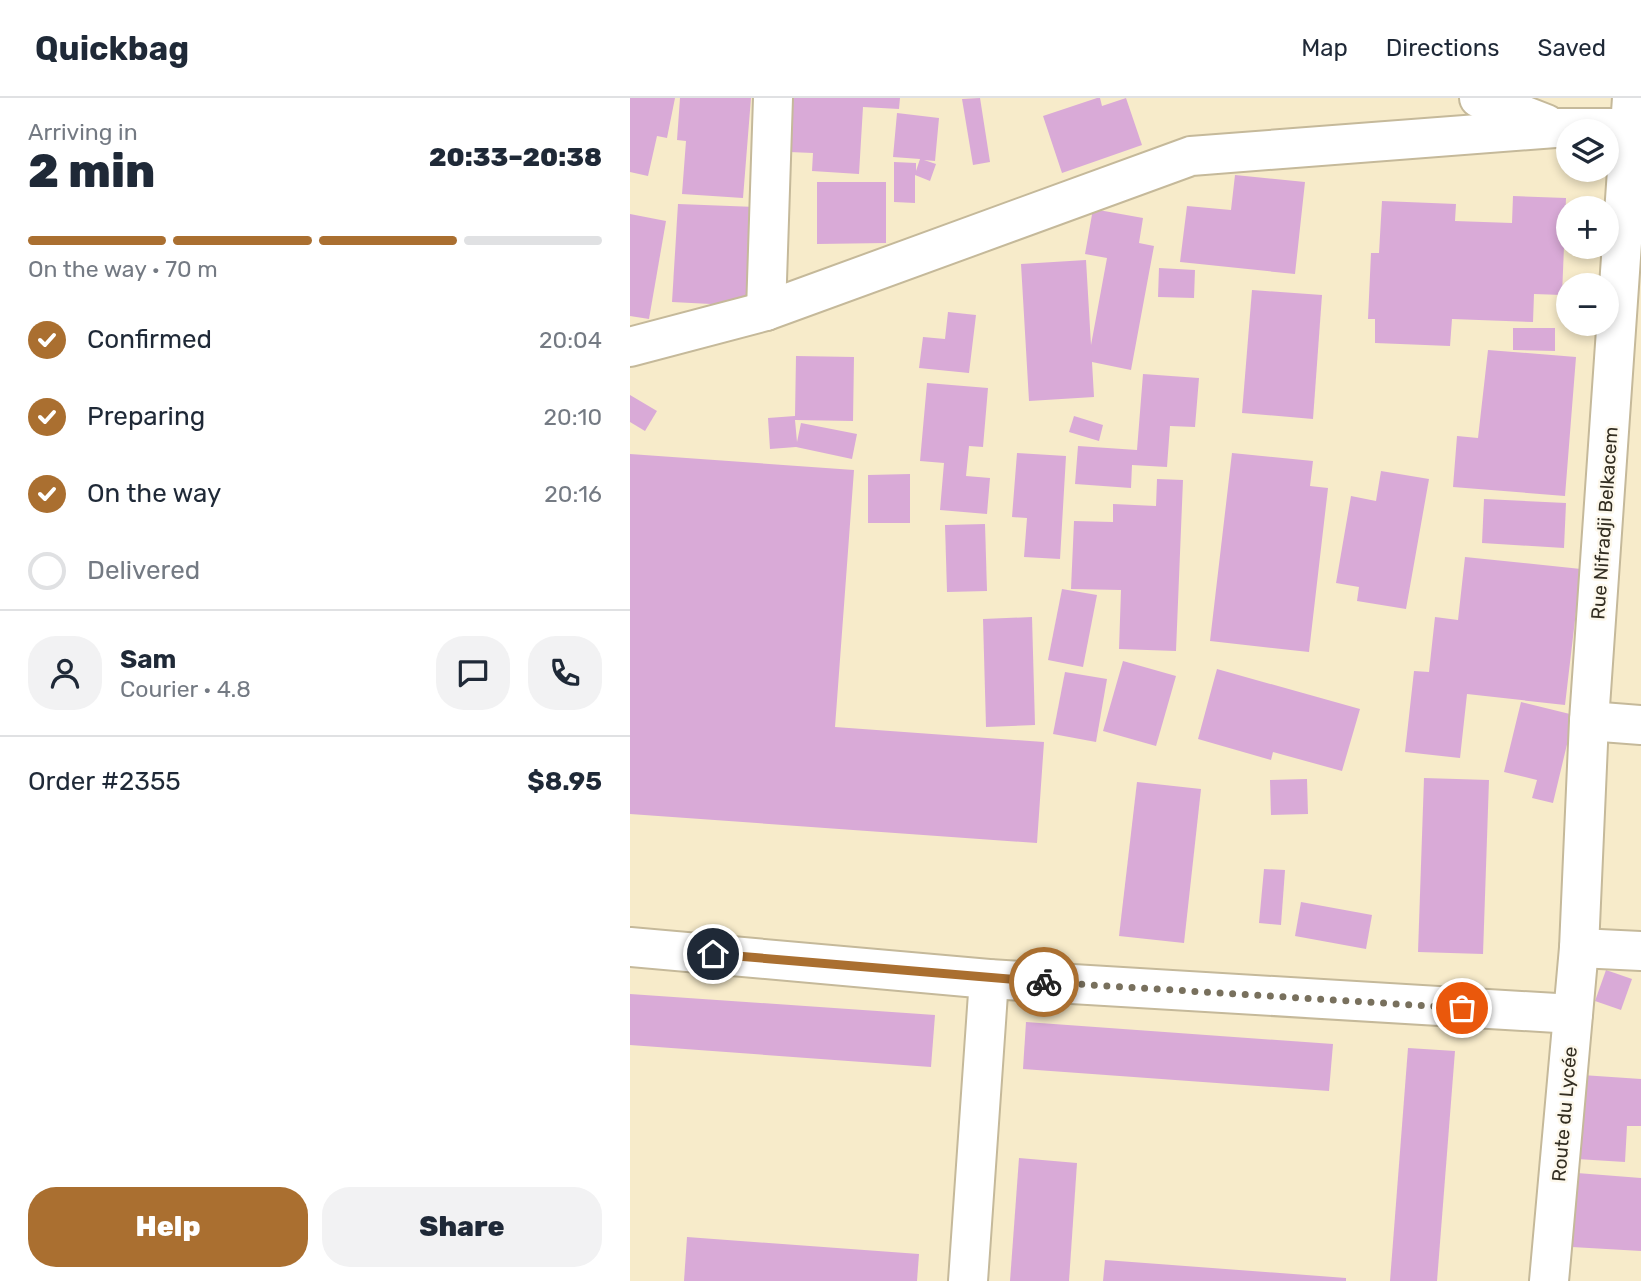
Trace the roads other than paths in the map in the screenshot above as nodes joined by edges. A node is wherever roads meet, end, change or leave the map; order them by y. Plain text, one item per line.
1 (773, 98) edge
2 (1479, 98) edge
3 (1635, 118) edge
4 (1555, 128) junction
5 (766, 311) junction
6 (630, 347) edge
7 (1628, 390) edge
8 (1589, 721) junction
9 (1641, 725) edge
10 (630, 947) edge
11 (1579, 948) junction
12 (1641, 951) edge
13 (989, 979) junction
14 (1573, 1014) junction
15 (968, 1281) edge
16 (1549, 1281) edge

1 - 5 street
2 - 4 street
3 - 4 street
3 - 7 street, Rue Nifradji Belkacem
4 - 5 street
5 - 6 street
7 - 8 street, Rue Nifradji Belkacem
8 - 9 street
8 - 11 street, Rue Nifradji Belkacem
10 - 13 street
11 - 12 street
11 - 14 street, Route du Lycée
13 - 14 street
13 - 15 street
14 - 16 street, Route du Lycée

